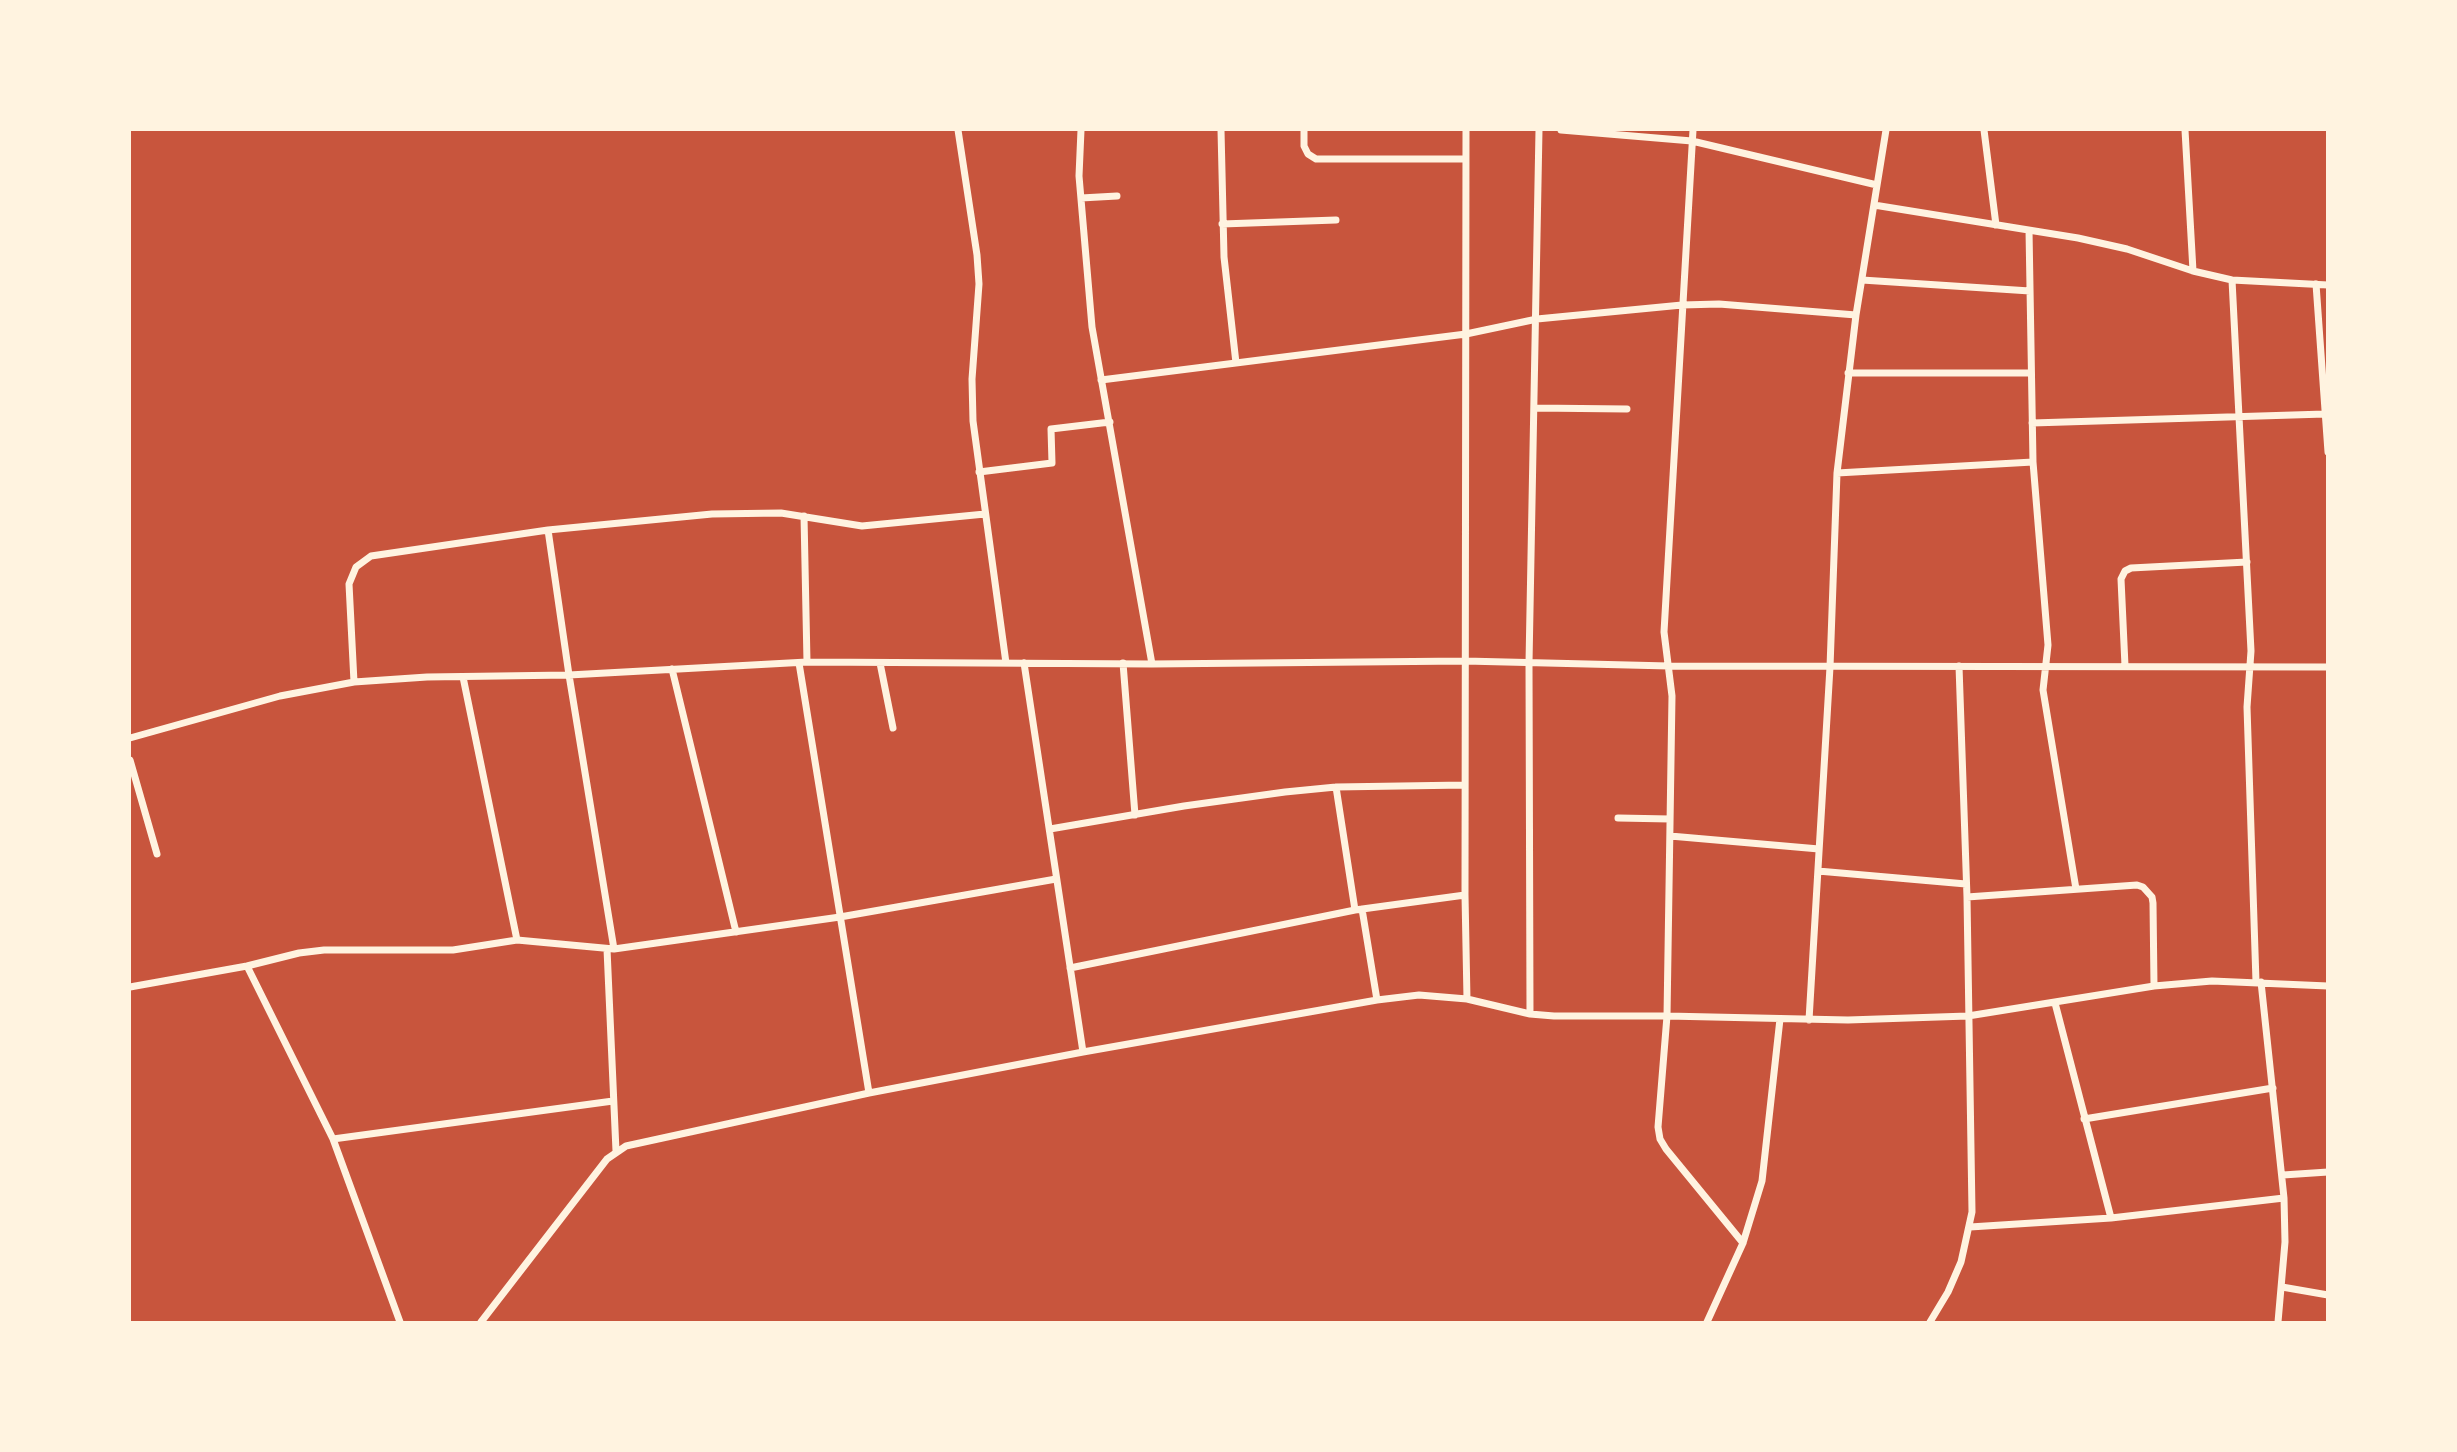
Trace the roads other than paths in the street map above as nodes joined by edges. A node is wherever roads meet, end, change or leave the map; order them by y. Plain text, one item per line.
1 (958, 130) edge
2 (1081, 130) edge
3 (1221, 130) edge
4 (1304, 130) edge
5 (1466, 130) edge
6 (1539, 130) edge
7 (1561, 130) edge
8 (1693, 130) edge
9 (1886, 130) edge
10 (1983, 130) edge
11 (2185, 130) edge
12 (1692, 141) junction
13 (1465, 159) junction
14 (1877, 186) junction
15 (1117, 197) dead end
16 (1081, 198) junction
17 (1874, 205) junction
18 (1336, 220) dead end
19 (1222, 224) junction
20 (1996, 225) junction
21 (2029, 230) junction
22 (2193, 271) junction
23 (1862, 280) junction
24 (2232, 280) junction
25 (2316, 284) junction
26 (2328, 285) edge
27 (2031, 291) junction
28 (1682, 305) junction
29 (1856, 315) junction
30 (1536, 319) junction
31 (1466, 334) junction
32 (1236, 363) junction
33 (1848, 373) junction
34 (2031, 373) junction
35 (1101, 380) junction
36 (1534, 408) junction
37 (1627, 409) dead end
38 (2325, 414) junction
39 (2239, 418) junction
40 (1110, 422) junction
41 (2032, 423) junction
42 (2328, 452) edge
43 (2033, 462) junction
44 (979, 472) junction
45 (1837, 473) junction
46 (985, 514) junction
47 (804, 516) junction
48 (548, 530) junction
49 (2247, 562) junction
50 (1465, 661) junction
51 (803, 663) junction
52 (880, 663) junction
53 (1006, 663) junction
54 (1024, 663) junction
55 (1123, 663) junction
56 (1529, 663) junction
57 (1152, 664) junction
58 (1669, 666) junction
59 (1959, 666) junction
60 (2047, 666) junction
61 (2125, 666) junction
62 (1830, 667) junction
63 (2249, 667) junction
64 (2328, 667) edge
65 (672, 669) junction
66 (569, 675) junction
67 (463, 677) junction
68 (354, 682) junction
69 (893, 728) dead end
70 (130, 738) edge
71 (130, 760) edge
72 (1465, 785) junction
73 (1336, 787) junction
74 (1135, 815) junction
75 (1618, 818) dead end
76 (1670, 819) junction
77 (1050, 829) junction
78 (1670, 836) junction
79 (1819, 849) junction
80 (157, 854) dead end
81 (1818, 871) junction
82 (1056, 879) junction
83 (1966, 884) junction
84 (2076, 889) junction
85 (1465, 895) junction
86 (1966, 897) junction
87 (1358, 910) junction
88 (841, 917) junction
89 (736, 932) junction
90 (517, 940) junction
91 (610, 949) junction
92 (247, 967) junction
93 (1070, 968) junction
94 (2259, 982) junction
95 (2154, 986) junction
96 (2328, 986) edge
97 (130, 987) edge
98 (1467, 999) junction
99 (1377, 1000) junction
100 (2055, 1003) junction
101 (1530, 1014) junction
102 (1667, 1016) junction
103 (1968, 1016) junction
104 (1780, 1019) junction
105 (1809, 1020) junction
106 (1083, 1052) junction
107 (2273, 1088) junction
108 (869, 1093) junction
109 (613, 1101) junction
110 (2084, 1119) junction
111 (333, 1139) junction
112 (617, 1151) junction
113 (2328, 1172) edge
114 (2283, 1175) junction
115 (2284, 1199) junction
116 (2110, 1218) junction
117 (1970, 1227) junction
118 (1743, 1243) junction
119 (2282, 1287) junction
120 (2328, 1295) edge
121 (400, 1322) edge
122 (481, 1322) edge
123 (1707, 1322) edge
124 (1930, 1322) edge
125 (2278, 1322) edge

1 - 44 street
2 - 16 street
3 - 19 street
4 - 13 street
5 - 13 street
6 - 30 street
7 - 12 street
8 - 12 street
9 - 14 street
10 - 20 street
11 - 22 street
12 - 14 street
12 - 28 street
13 - 31 street
14 - 17 street
15 - 16 street
16 - 35 street
17 - 20 street
17 - 23 street
18 - 19 street
19 - 32 street
20 - 21 street
21 - 22 street
21 - 27 street
22 - 24 street
23 - 27 street
23 - 29 street
24 - 25 street
24 - 39 street
25 - 26 street
25 - 38 street
27 - 34 street
28 - 29 street
28 - 30 street
28 - 58 street
29 - 33 street
30 - 31 street
30 - 36 street
31 - 32 street
31 - 50 street
32 - 35 street
33 - 34 street
33 - 45 street
34 - 41 street
35 - 40 street
36 - 37 street
36 - 56 street
38 - 39 street
38 - 42 street
39 - 41 street
39 - 49 street
40 - 44 street
40 - 57 street
41 - 43 street
43 - 45 street
43 - 60 street
44 - 46 street
45 - 62 street
46 - 47 street
46 - 53 street
47 - 48 street
47 - 51 street
48 - 66 street
48 - 68 street
49 - 61 street
49 - 63 street
50 - 56 street
50 - 57 street
50 - 72 street
51 - 52 street
51 - 65 street
51 - 88 street
52 - 53 street
52 - 69 street
53 - 54 street
54 - 55 street
54 - 77 street
55 - 57 street
55 - 74 street
56 - 58 street
56 - 101 street
58 - 62 street
58 - 76 street
59 - 60 street
59 - 62 street
59 - 83 street
60 - 61 street
60 - 84 street
61 - 63 street
62 - 79 street
63 - 64 street
63 - 94 street
65 - 66 street
65 - 89 street
66 - 67 street
66 - 91 street
67 - 68 street
67 - 90 street
68 - 70 street
71 - 80 street
72 - 73 street
72 - 85 street
73 - 74 street
73 - 87 street
74 - 77 street
75 - 76 street
76 - 78 street
77 - 82 street
78 - 79 street
78 - 102 street
79 - 81 street
81 - 83 street
81 - 105 street
82 - 88 street
82 - 93 street
83 - 86 street
84 - 86 street
84 - 95 street
85 - 87 street
85 - 98 street
86 - 103 street
87 - 93 street
87 - 99 street
88 - 89 street
88 - 108 street
89 - 91 street
90 - 91 street
90 - 92 street
91 - 109 street
92 - 97 street
92 - 111 street
93 - 106 street
94 - 95 street
94 - 96 street
94 - 107 street
95 - 100 street
98 - 99 street
98 - 101 street
99 - 106 street
100 - 103 street
100 - 110 street
101 - 102 street
102 - 104 street
102 - 118 street
103 - 105 street
103 - 117 street
104 - 105 street
104 - 118 street
106 - 108 street
107 - 110 street
107 - 114 street
108 - 112 street
109 - 111 street
109 - 112 street
110 - 116 street
111 - 121 street
112 - 122 street
113 - 114 street
114 - 115 street
115 - 116 street
115 - 119 street
116 - 117 street
117 - 124 street
118 - 123 street
119 - 120 street
119 - 125 street

